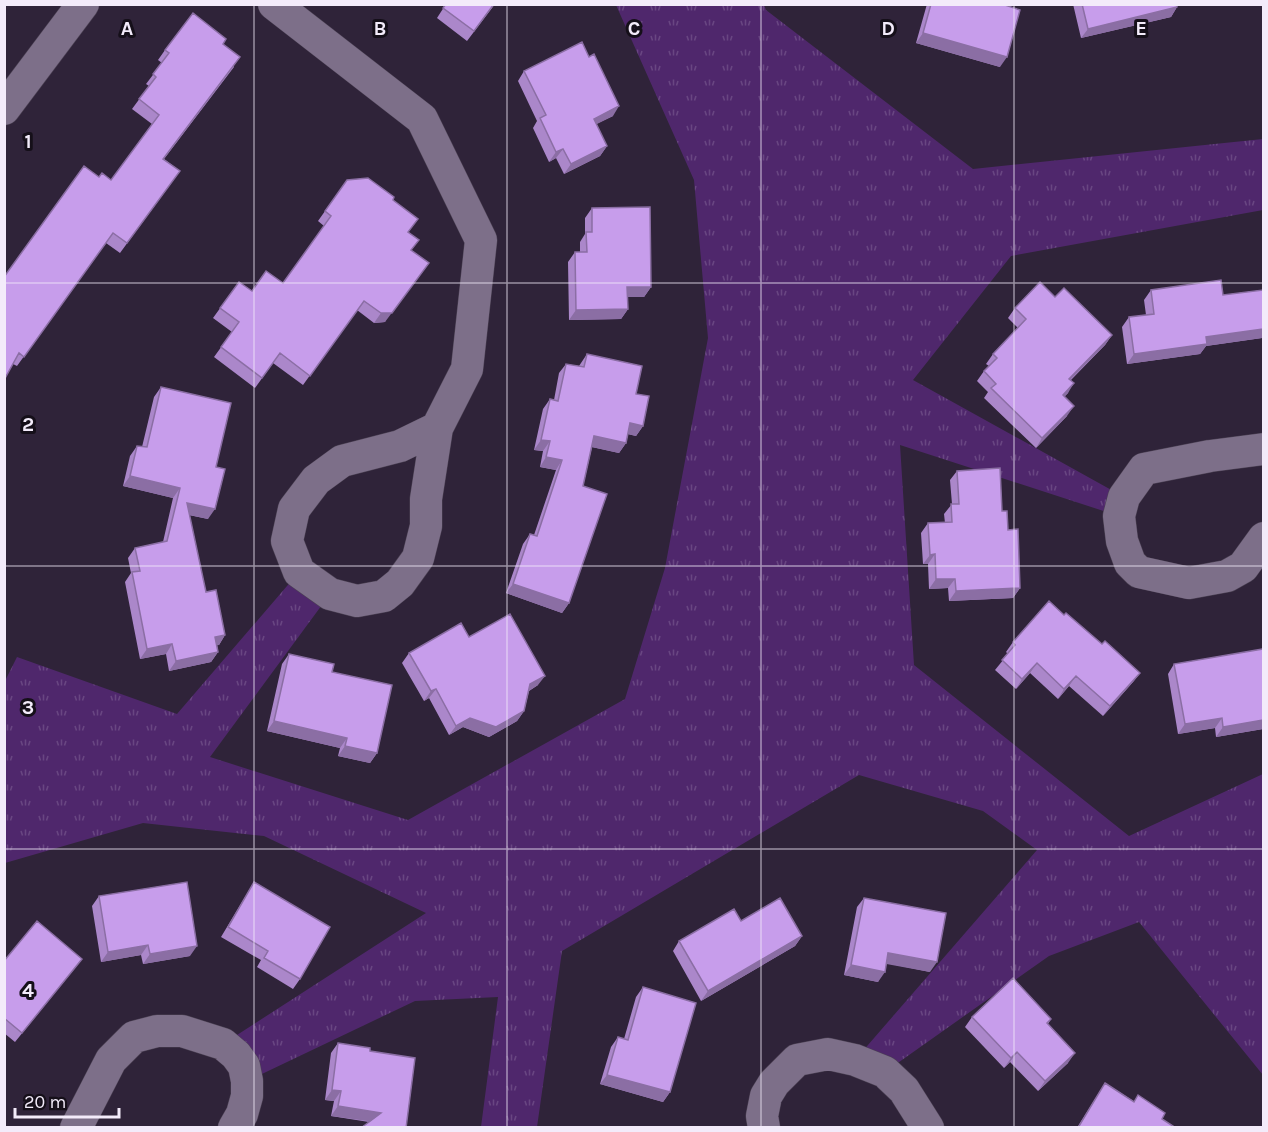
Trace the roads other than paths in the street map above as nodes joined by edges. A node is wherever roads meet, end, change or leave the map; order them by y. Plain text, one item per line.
1 (83, 4) edge
2 (274, 4) edge
3 (4, 109) edge
4 (437, 428) junction
5 (1263, 449) edge
6 (1263, 538) edge
7 (76, 1128) edge
8 (234, 1128) edge
9 (764, 1128) edge
10 (928, 1128) edge

1 - 3 street
2 - 4 street
4 - 4 street
5 - 6 street
7 - 8 street
9 - 10 street

